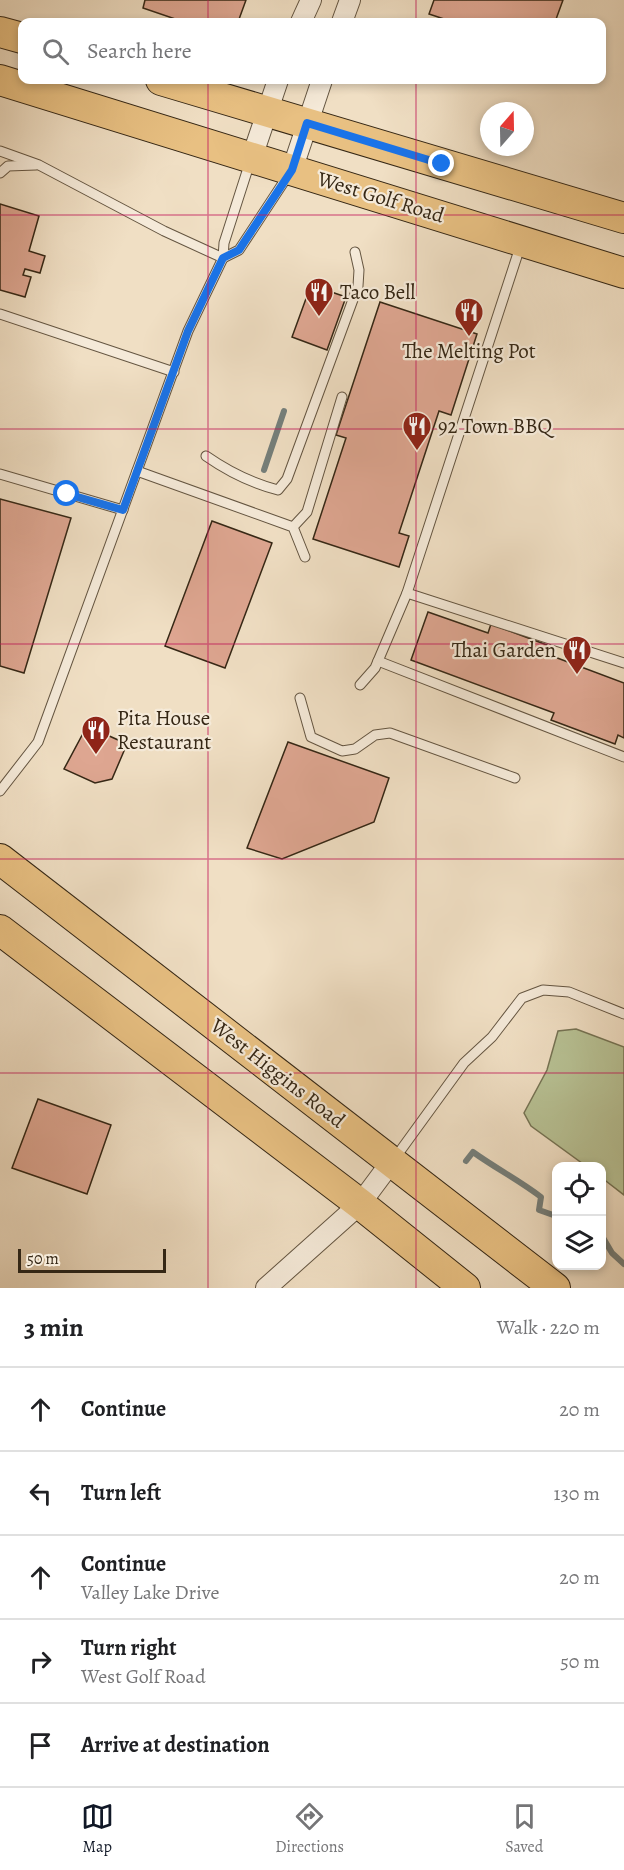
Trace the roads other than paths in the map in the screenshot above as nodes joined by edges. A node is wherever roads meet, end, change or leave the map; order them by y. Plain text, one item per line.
1 (311, 0) edge
2 (350, 0) edge
3 (303, 18) edge
4 (343, 18) edge
5 (0, 32) edge
6 (18, 37) edge
7 (0, 80) edge
8 (175, 84) edge
9 (277, 84) edge
10 (321, 84) edge
11 (267, 111) junction
12 (307, 123) junction
13 (0, 149) edge
14 (252, 157) junction
15 (39, 165) junction
16 (292, 170) junction
17 (0, 173) edge
18 (624, 218) edge
19 (522, 242) junction
20 (355, 252) dead end
21 (223, 258) junction
22 (624, 273) edge
23 (0, 314) edge
24 (174, 372) junction
25 (342, 397) dead end
26 (206, 456) dead end
27 (137, 471) junction
28 (0, 474) edge
29 (123, 510) junction
30 (294, 527) junction
31 (305, 557) dead end
32 (407, 593) junction
33 (378, 661) junction
34 (624, 663) edge
35 (360, 685) dead end
36 (300, 698) dead end
37 (624, 757) edge
38 (515, 778) dead end
39 (0, 791) edge
40 (0, 859) edge
41 (0, 930) edge
42 (624, 1014) edge
43 (392, 1161) junction
44 (360, 1204) junction
45 (266, 1288) edge
46 (465, 1288) edge
47 (555, 1288) edge

1 - 3 street
2 - 4 street
5 - 6 main road
7 - 14 main road, West Golf Road
8 - 11 main road
9 - 11 street
10 - 12 street
11 - 12 main road
11 - 14 street
12 - 16 street
12 - 18 main road
13 - 15 lane
14 - 16 main road, West Golf Road
14 - 21 lane
15 - 17 lane
15 - 21 lane
16 - 19 main road, West Golf Road
16 - 21 lane
19 - 22 main road, West Golf Road
19 - 32 lane
20 - 26 lane
21 - 24 lane
23 - 24 lane
24 - 27 lane
25 - 30 lane
27 - 29 lane
27 - 30 lane
28 - 29 lane
29 - 39 lane
30 - 31 lane
32 - 33 lane
32 - 34 lane
33 - 35 lane
33 - 37 lane
36 - 38 lane
40 - 43 main road, West Higgins Road
41 - 44 main road
42 - 43 lane
43 - 44 street
43 - 47 main road, West Higgins Road
44 - 45 street
44 - 46 main road

